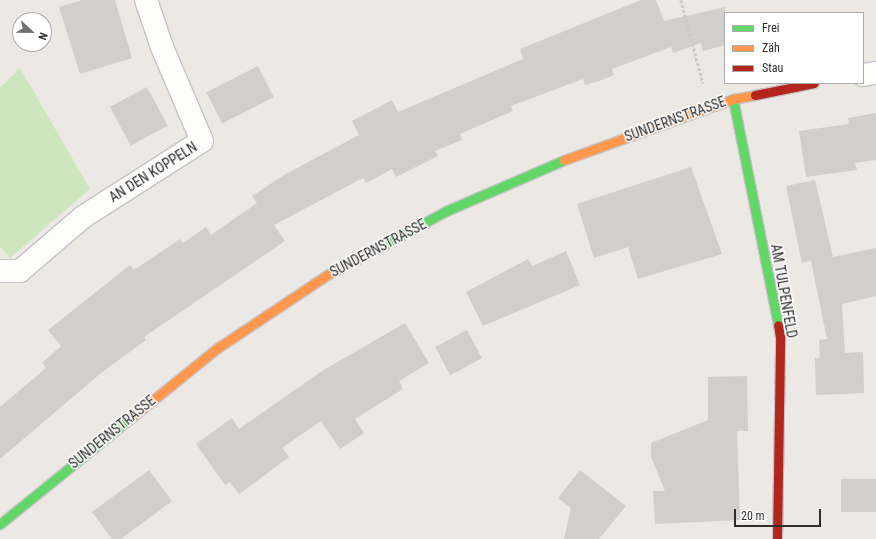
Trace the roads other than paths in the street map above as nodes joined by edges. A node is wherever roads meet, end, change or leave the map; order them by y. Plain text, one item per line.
1 (146, 0) edge
2 (876, 73) edge
3 (864, 74) edge
4 (809, 84) edge
5 (733, 99) junction
6 (0, 271) edge
7 (0, 524) edge
8 (777, 539) edge

1 - 6 street, AN DEN KOPPELN
2 - 3 street
4 - 5 street, SUNDERNSTRASSE
5 - 7 street, SUNDERNSTRASSE
5 - 8 street, AM TULPENFELD

